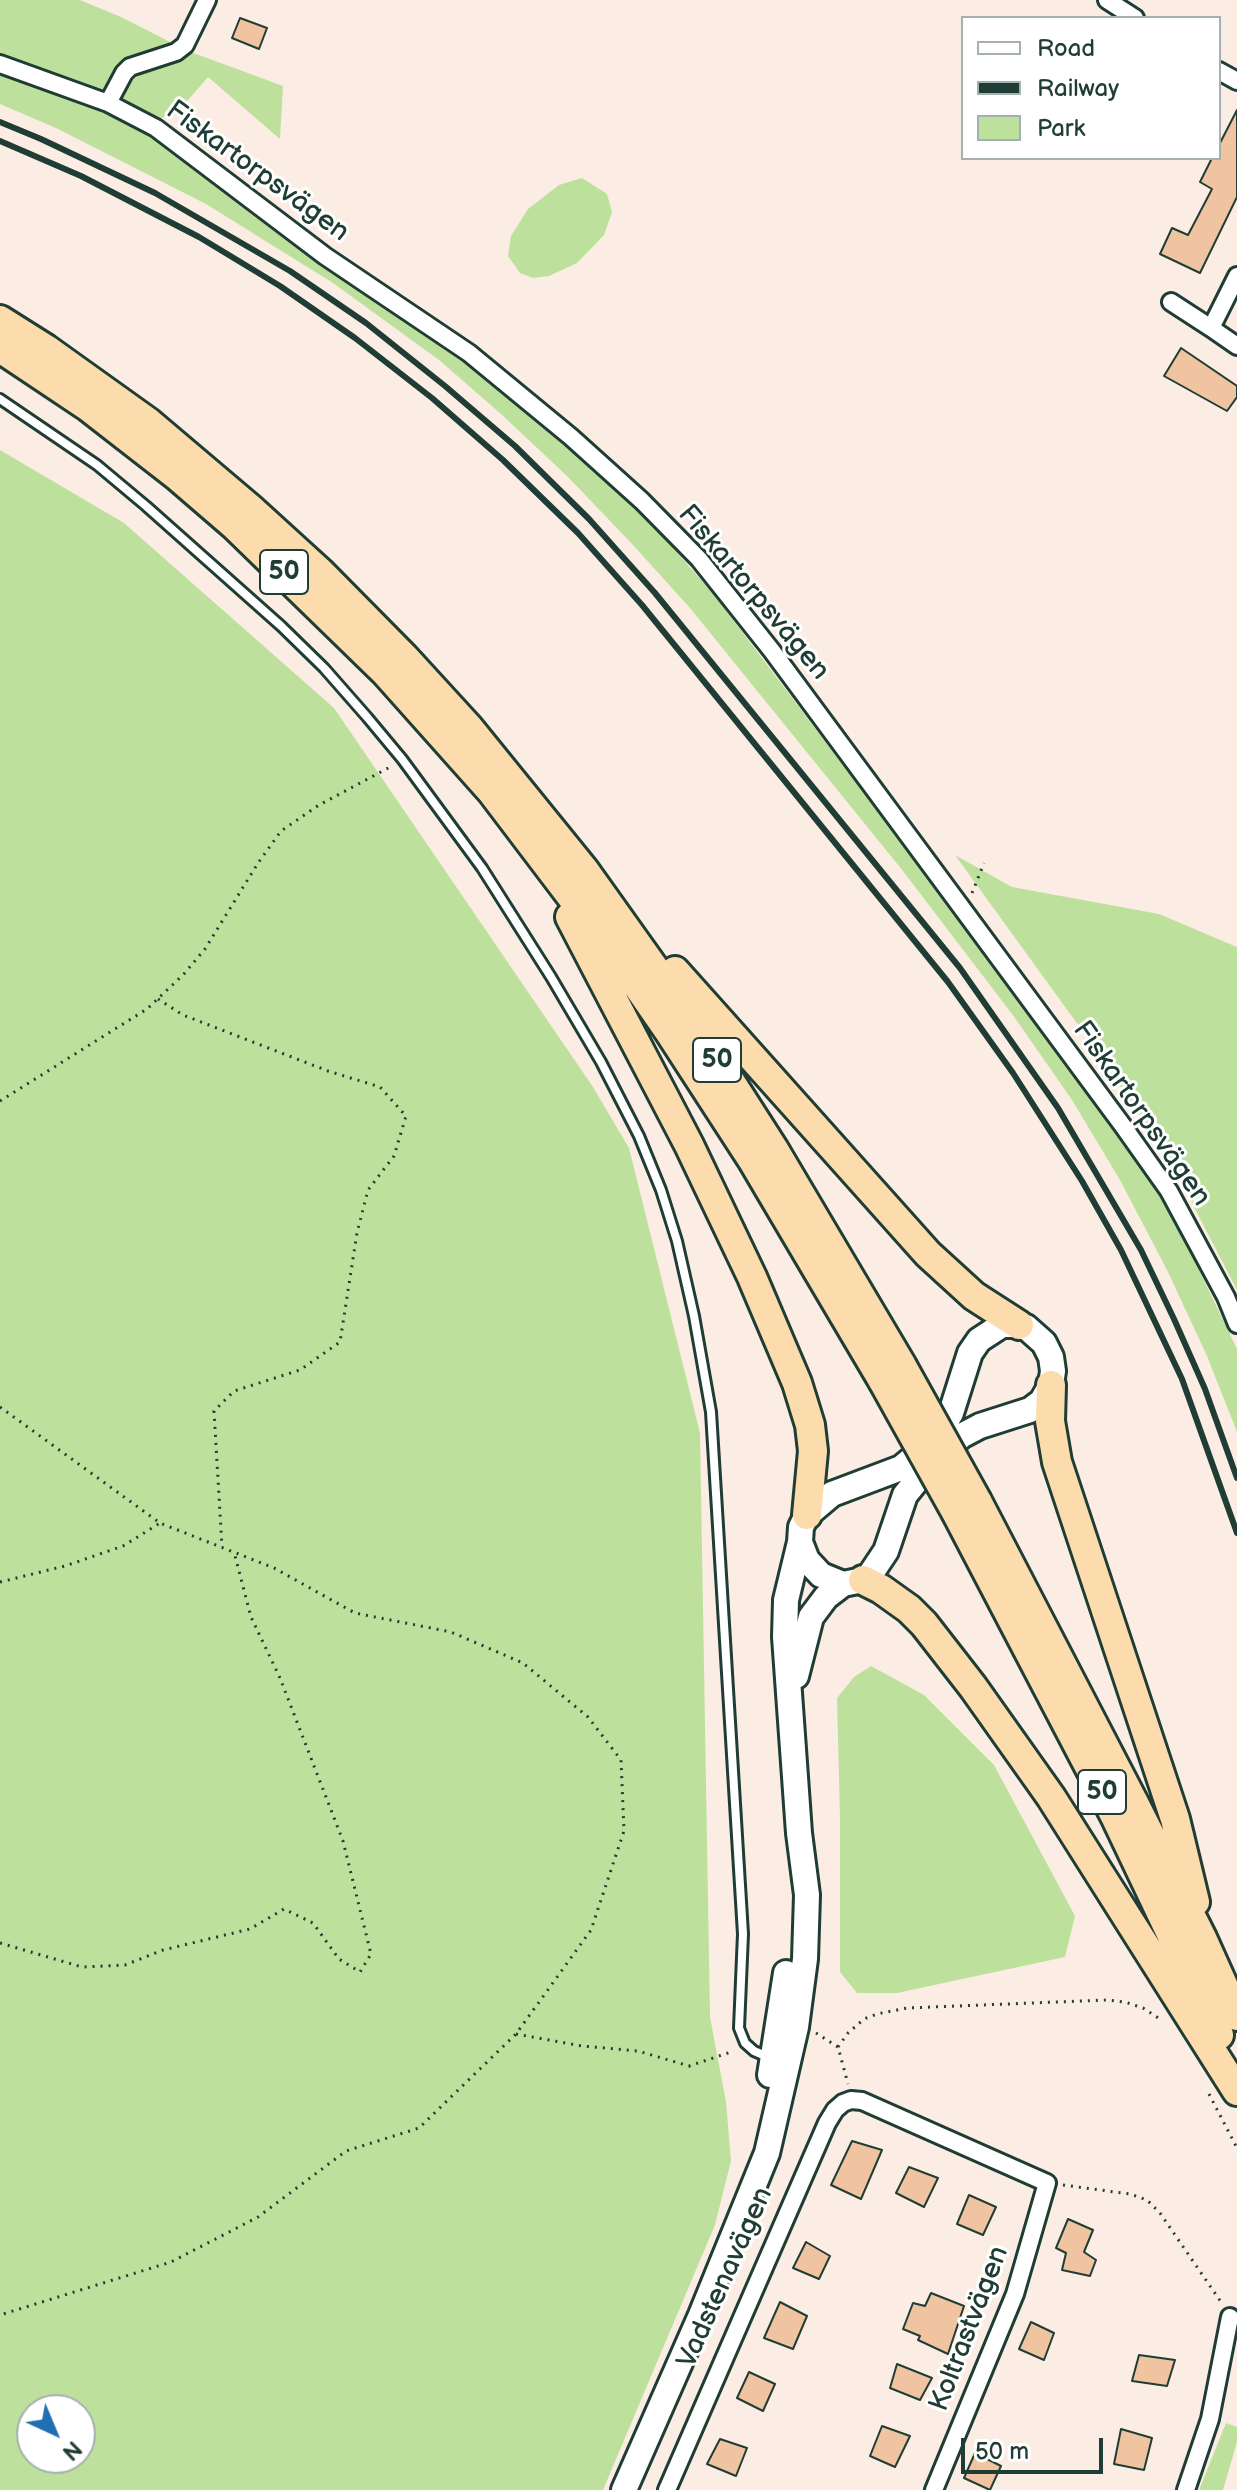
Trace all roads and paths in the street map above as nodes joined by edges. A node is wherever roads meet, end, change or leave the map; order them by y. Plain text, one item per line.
1 (207, 0) edge
2 (1107, 0) edge
3 (1132, 16) edge
4 (0, 64) edge
5 (108, 103) junction
6 (1237, 276) edge
7 (1171, 302) dead end
8 (0, 320) edge
9 (1211, 328) junction
10 (1237, 346) edge
11 (0, 348) edge
12 (0, 399) edge
13 (402, 759) junction
14 (529, 839) junction
15 (984, 863) dead end
16 (585, 871) junction
17 (965, 912) junction
18 (158, 999) junction
19 (0, 1101) edge
20 (1237, 1324) edge
21 (1019, 1325) junction
22 (892, 1374) junction
23 (1051, 1385) junction
24 (0, 1407) edge
25 (967, 1508) junction
26 (160, 1523) junction
27 (803, 1528) junction
28 (222, 1547) junction
29 (234, 1552) junction
30 (0, 1582) edge
31 (853, 1582) junction
32 (791, 1698) junction
33 (1202, 1938) junction
34 (0, 1943) edge
35 (1237, 2016) edge
36 (1170, 2027) dead end
37 (516, 2034) junction
38 (745, 2043) junction
39 (781, 2059) junction
40 (1237, 2075) edge
41 (1205, 2086) dead end
42 (1237, 2091) edge
43 (851, 2100) junction
44 (1237, 2148) edge
45 (1047, 2183) junction
46 (0, 2315) edge
47 (1230, 2317) joint
48 (624, 2490) edge
49 (667, 2490) edge
50 (934, 2490) edge
51 (1186, 2490) edge

1 - 5 street
2 - 3 street
4 - 5 street, Fiskartorpsvägen
5 - 17 street, Fiskartorpsvägen
6 - 9 street
7 - 9 street
8 - 16 highway, 50
9 - 10 street
11 - 14 highway, 50
12 - 13 lane
13 - 18 path
13 - 38 lane
14 - 22 highway, 50
14 - 27 highway
15 - 17 path
16 - 21 highway
16 - 22 highway, 50
17 - 20 street, Fiskartorpsvägen
18 - 19 path
18 - 28 path
21 - 23 main road
21 - 27 main road
22 - 25 highway, 50, bridge
23 - 31 main road, Vadstenavägen
23 - 33 highway
24 - 26 path
25 - 33 highway, 50
25 - 40 highway, 50
26 - 28 path
26 - 30 path
27 - 31 main road
27 - 32 main road, Vadstenavägen
28 - 29 path
29 - 34 path
29 - 37 path
31 - 32 main road, Vadstenavägen
31 - 42 highway, 50
32 - 39 main road, Vadstenavägen
33 - 35 highway, 50
36 - 43 path
37 - 38 path
37 - 46 path
38 - 39 lane
39 - 48 main road, Vadstenavägen
41 - 44 path
43 - 45 street
43 - 49 street, Vadstenavägen
45 - 47 path
45 - 50 street, Koltrastvägen
47 - 51 street

